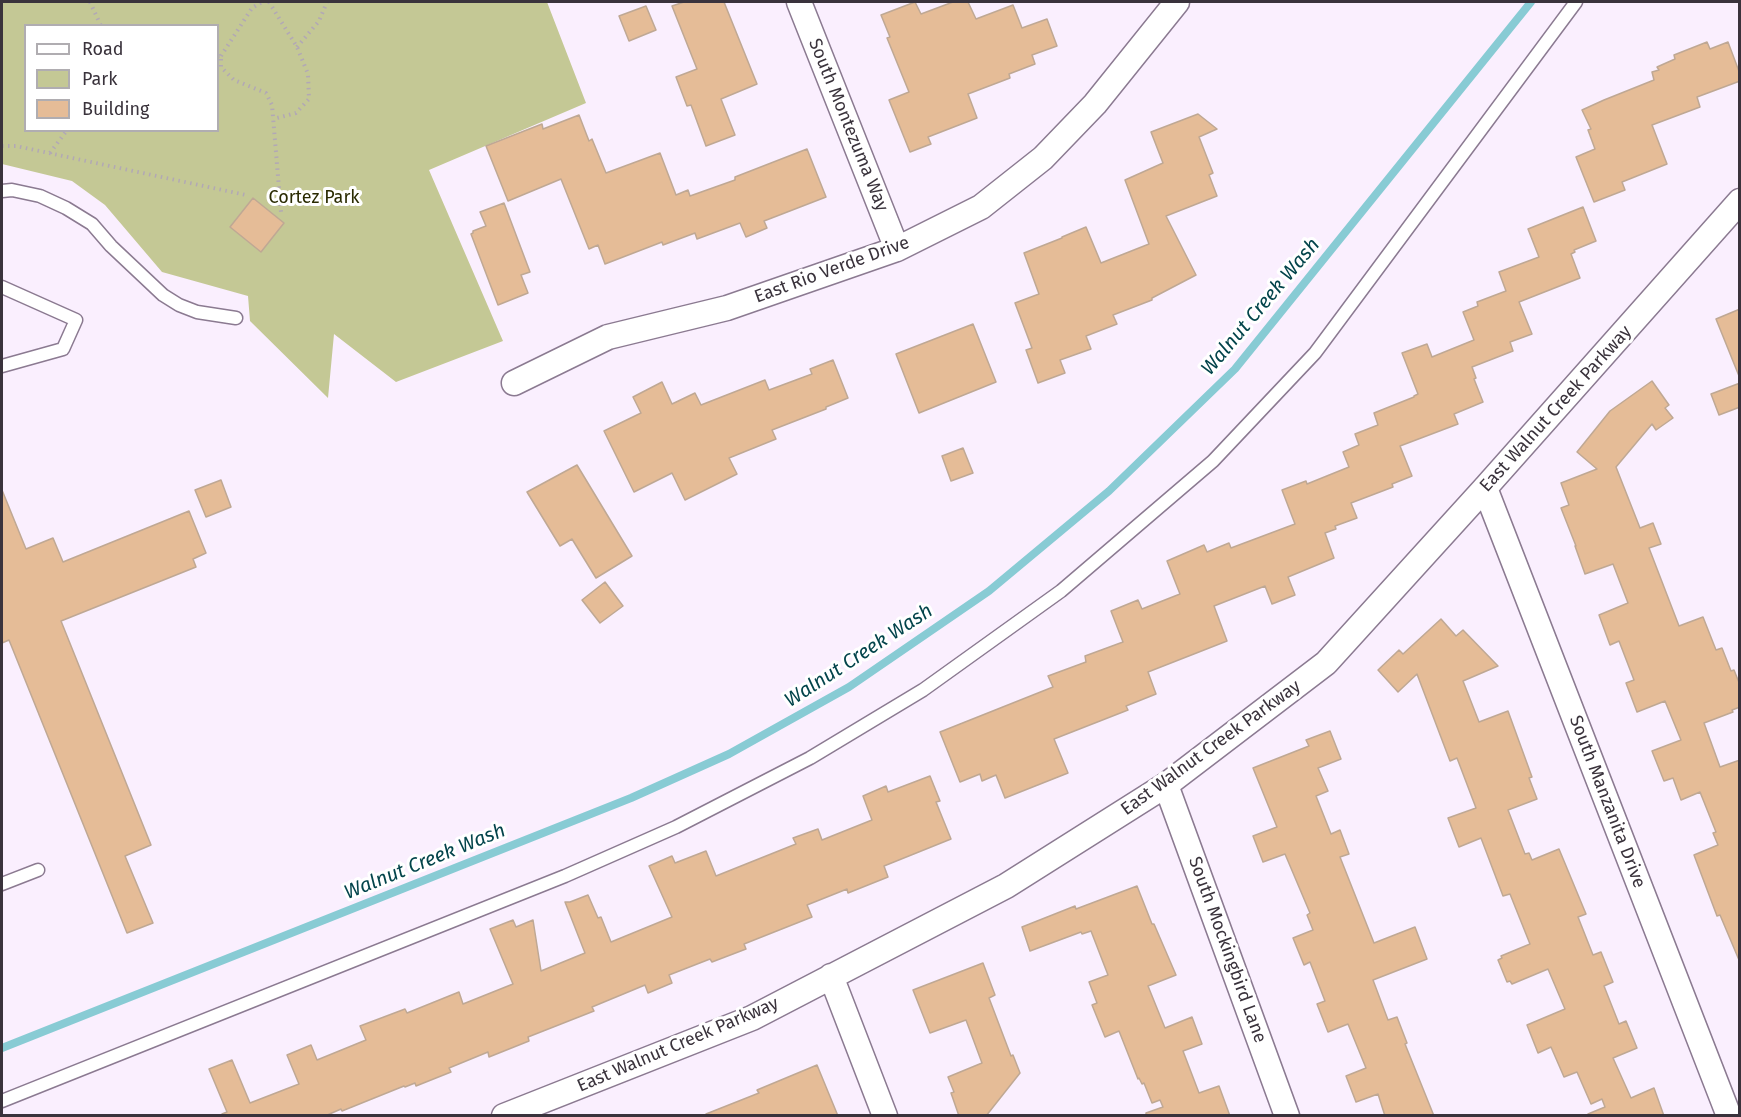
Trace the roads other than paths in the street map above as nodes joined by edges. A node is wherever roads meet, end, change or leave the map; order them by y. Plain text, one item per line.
1 (799, 2) edge
2 (1177, 2) edge
3 (1576, 2) edge
4 (2, 191) edge
5 (1740, 201) edge
6 (897, 249) junction
7 (2, 287) edge
8 (236, 318) dead end
9 (2, 366) edge
10 (514, 383) dead end
11 (1485, 488) junction
12 (1166, 785) junction
13 (38, 870) dead end
14 (2, 884) edge
15 (831, 976) junction
16 (2, 1101) edge
17 (504, 1116) edge
18 (885, 1116) edge
19 (1287, 1116) edge
20 (1729, 1116) edge

1 - 6 street, South Montezuma Way
2 - 6 street, East Rio Verde Drive
3 - 16 lane
4 - 8 lane
5 - 11 street, East Walnut Creek Parkway
6 - 10 street, East Rio Verde Drive
7 - 9 lane
11 - 12 street, East Walnut Creek Parkway
11 - 20 street, South Manzanita Drive
12 - 15 street, East Walnut Creek Parkway
12 - 19 street, South Mockingbird Lane
13 - 14 lane
15 - 17 street, East Walnut Creek Parkway
15 - 18 street

